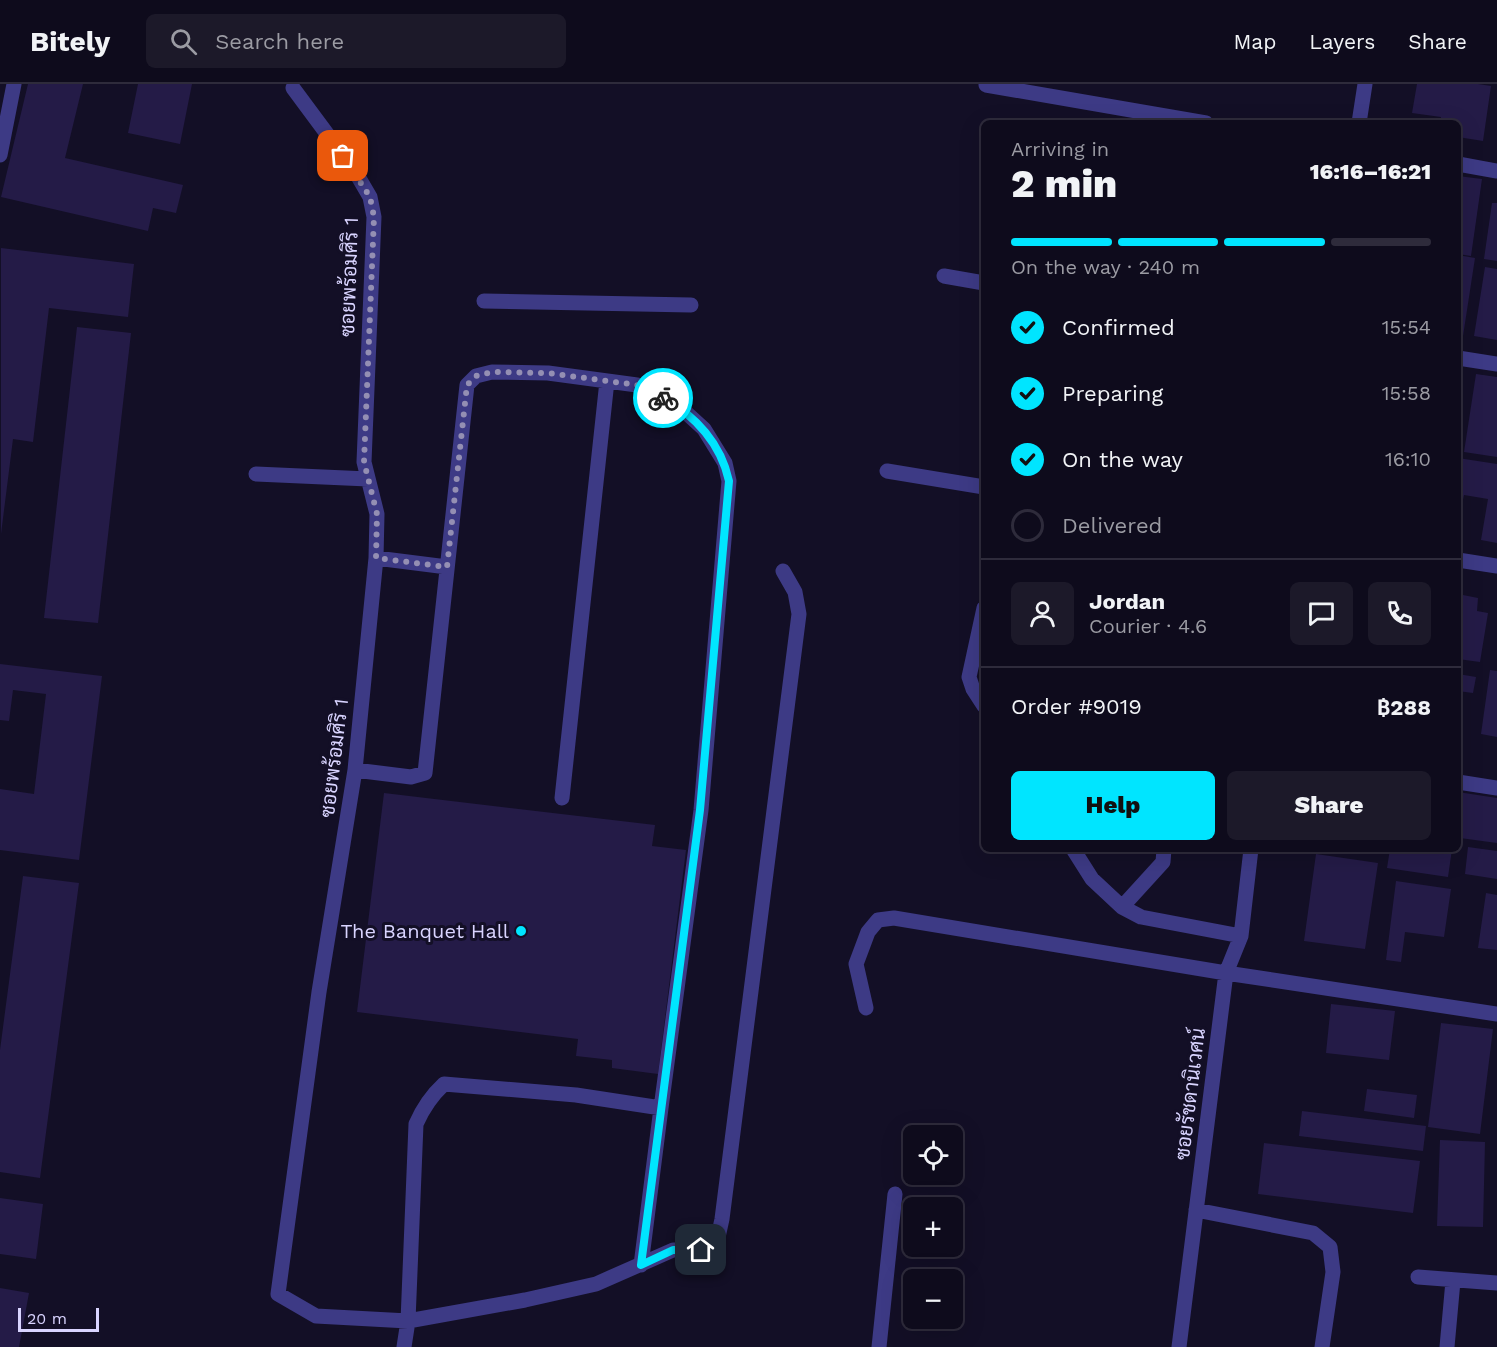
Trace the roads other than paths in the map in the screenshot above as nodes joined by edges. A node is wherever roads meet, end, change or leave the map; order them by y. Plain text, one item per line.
1 (14, 84) edge
2 (1365, 84) edge
3 (986, 85) edge
4 (293, 88) dead end
5 (1189, 120) edge
6 (1359, 120) edge
7 (0, 155) edge
8 (1461, 165) edge
9 (1497, 171) edge
10 (944, 276) dead end
11 (981, 282) edge
12 (484, 301) dead end
13 (692, 305) dead end
14 (1461, 358) edge
15 (1497, 363) edge
16 (607, 381) junction
17 (887, 471) dead end
18 (256, 474) dead end
19 (368, 479) junction
20 (981, 487) edge
21 (376, 558) junction
22 (1461, 560) edge
23 (1497, 566) edge
24 (447, 567) junction
25 (783, 571) dead end
26 (981, 621) edge
27 (979, 685) edge
28 (355, 770) junction
29 (1461, 782) edge
30 (1497, 788) edge
31 (562, 798) dead end
32 (1075, 852) edge
33 (1164, 852) edge
34 (1251, 852) edge
35 (1122, 907) junction
36 (1241, 936) junction
37 (1226, 973) junction
38 (866, 1008) dead end
39 (1497, 1014) edge
40 (661, 1108) junction
41 (895, 1194) dead end
42 (1196, 1210) junction
43 (641, 1265) junction
44 (1418, 1277) dead end
45 (1453, 1281) junction
46 (1497, 1283) edge
47 (408, 1322) junction
48 (404, 1347) edge
49 (879, 1347) edge
50 (1179, 1347) edge
51 (1322, 1347) edge
52 (1447, 1347) edge

1 - 7 street
2 - 6 street
3 - 5 street
4 - 19 street, ซอยพร้อมศิริ 1
8 - 9 street
10 - 11 street
12 - 13 street
14 - 15 street
16 - 24 street
16 - 31 street
16 - 40 street
17 - 20 street
18 - 19 street
19 - 21 street, ซอยพร้อมศิริ 1
21 - 24 street
21 - 28 street, ซอยพร้อมศิริ 1
22 - 23 street
24 - 28 street
25 - 43 street
26 - 27 street
28 - 47 street, ซอยพร้อมศิริ 1
29 - 30 street
32 - 35 street
33 - 35 street
34 - 36 street, ซอยรัชดานิเวศน์
35 - 36 street
36 - 37 street, ซอยรัชดานิเวศน์
37 - 38 street
37 - 39 street
37 - 42 street, ซอยรัชดานิเวศน์
40 - 43 street
40 - 47 street
41 - 49 street
42 - 50 street, ซอยรัชดานิเวศน์
42 - 51 street
43 - 47 street
44 - 45 street
45 - 46 street
45 - 52 street
47 - 48 street

